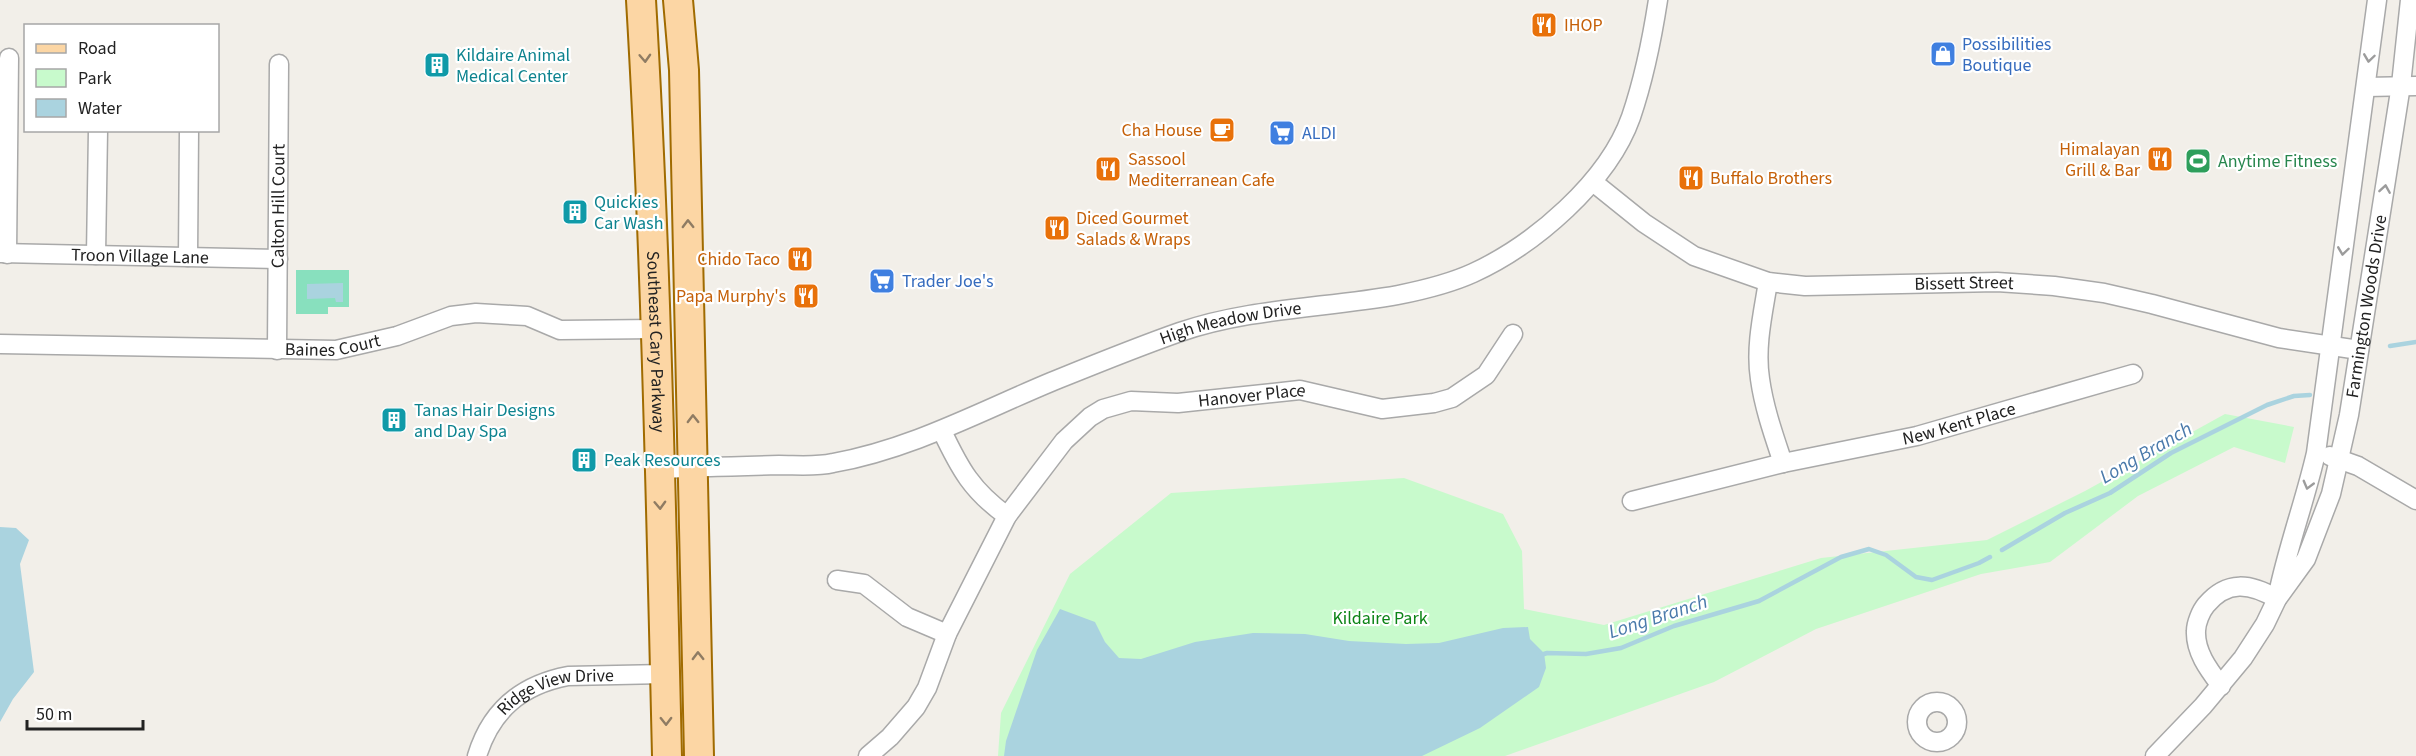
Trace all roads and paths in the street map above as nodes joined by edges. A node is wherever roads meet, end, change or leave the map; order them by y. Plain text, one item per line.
1 (641, 0) edge
2 (678, 0) edge
3 (1658, 0) edge
4 (2377, 0) edge
5 (2410, 0) edge
6 (9, 58) dead end
7 (279, 64) dead end
8 (2409, 85) edge
9 (2366, 87) junction
10 (98, 132) edge
11 (189, 132) edge
12 (1593, 182) junction
13 (3, 254) edge
14 (96, 255) junction
15 (188, 257) junction
16 (278, 259) junction
17 (1768, 282) junction
18 (656, 329) junction
19 (1513, 334) dead end
20 (0, 344) edge
21 (2331, 347) junction
22 (277, 350) junction
23 (2359, 350) junction
24 (2133, 374) dead end
25 (942, 431) junction
26 (2316, 453) junction
27 (2341, 458) junction
28 (1783, 463) junction
29 (694, 468) junction
30 (659, 469) junction
31 (2416, 500) edge
32 (1632, 501) dead end
33 (1007, 516) junction
34 (837, 580) dead end
35 (2277, 598) junction
36 (947, 634) junction
37 (665, 674) junction
38 (2221, 686) junction
39 (477, 756) edge
40 (667, 756) edge
41 (699, 756) edge
42 (868, 756) edge
43 (2155, 756) edge

1 -> 18 main road, Southeast Cary Parkway
29 -> 2 main road, Southeast Cary Parkway
3 - 12 street, High Meadow Drive
4 -> 9 street, Farmington Woods Drive
5 - 8 street, Farmington Woods Drive
6 - 13 street
7 - 16 street, Calton Hill Court
8 - 9 street
23 -> 8 street, Farmington Woods Drive
9 -> 21 street, Farmington Woods Drive
10 - 14 street
11 - 15 street
12 - 17 street, Bissett Street
12 - 25 street, High Meadow Drive
13 - 14 street, Troon Village Lane
14 - 15 street, Troon Village Lane
15 - 16 street, Troon Village Lane
16 - 22 street, Calton Hill Court
17 - 21 street, Bissett Street
17 - 28 street
18 - 22 street, Baines Court
18 - 30 main road, Southeast Cary Parkway
19 - 33 street, Hanover Place
20 - 22 street, Baines Court
21 - 23 street, Bissett Street
21 - 26 street, Farmington Woods Drive
23 - 27 street, Farmington Woods Drive
24 - 28 street, New Kent Place
25 - 29 street, High Meadow Drive
25 - 33 street
26 - 27 street
26 -> 35 street, Farmington Woods Drive
27 - 31 street
27 - 35 street, Farmington Woods Drive
28 - 32 street, New Kent Place
29 - 30 street, High Meadow Drive
41 -> 29 main road, Southeast Cary Parkway
30 -> 37 main road, Southeast Cary Parkway
33 - 36 street, Hanover Place
34 - 36 street
35 - 38 street, Farmington Woods Drive
35 - 38 street
36 - 42 street, Hanover Place
37 - 39 street, Ridge View Drive
37 -> 40 main road, Southeast Cary Parkway
38 - 43 street, Farmington Woods Drive

